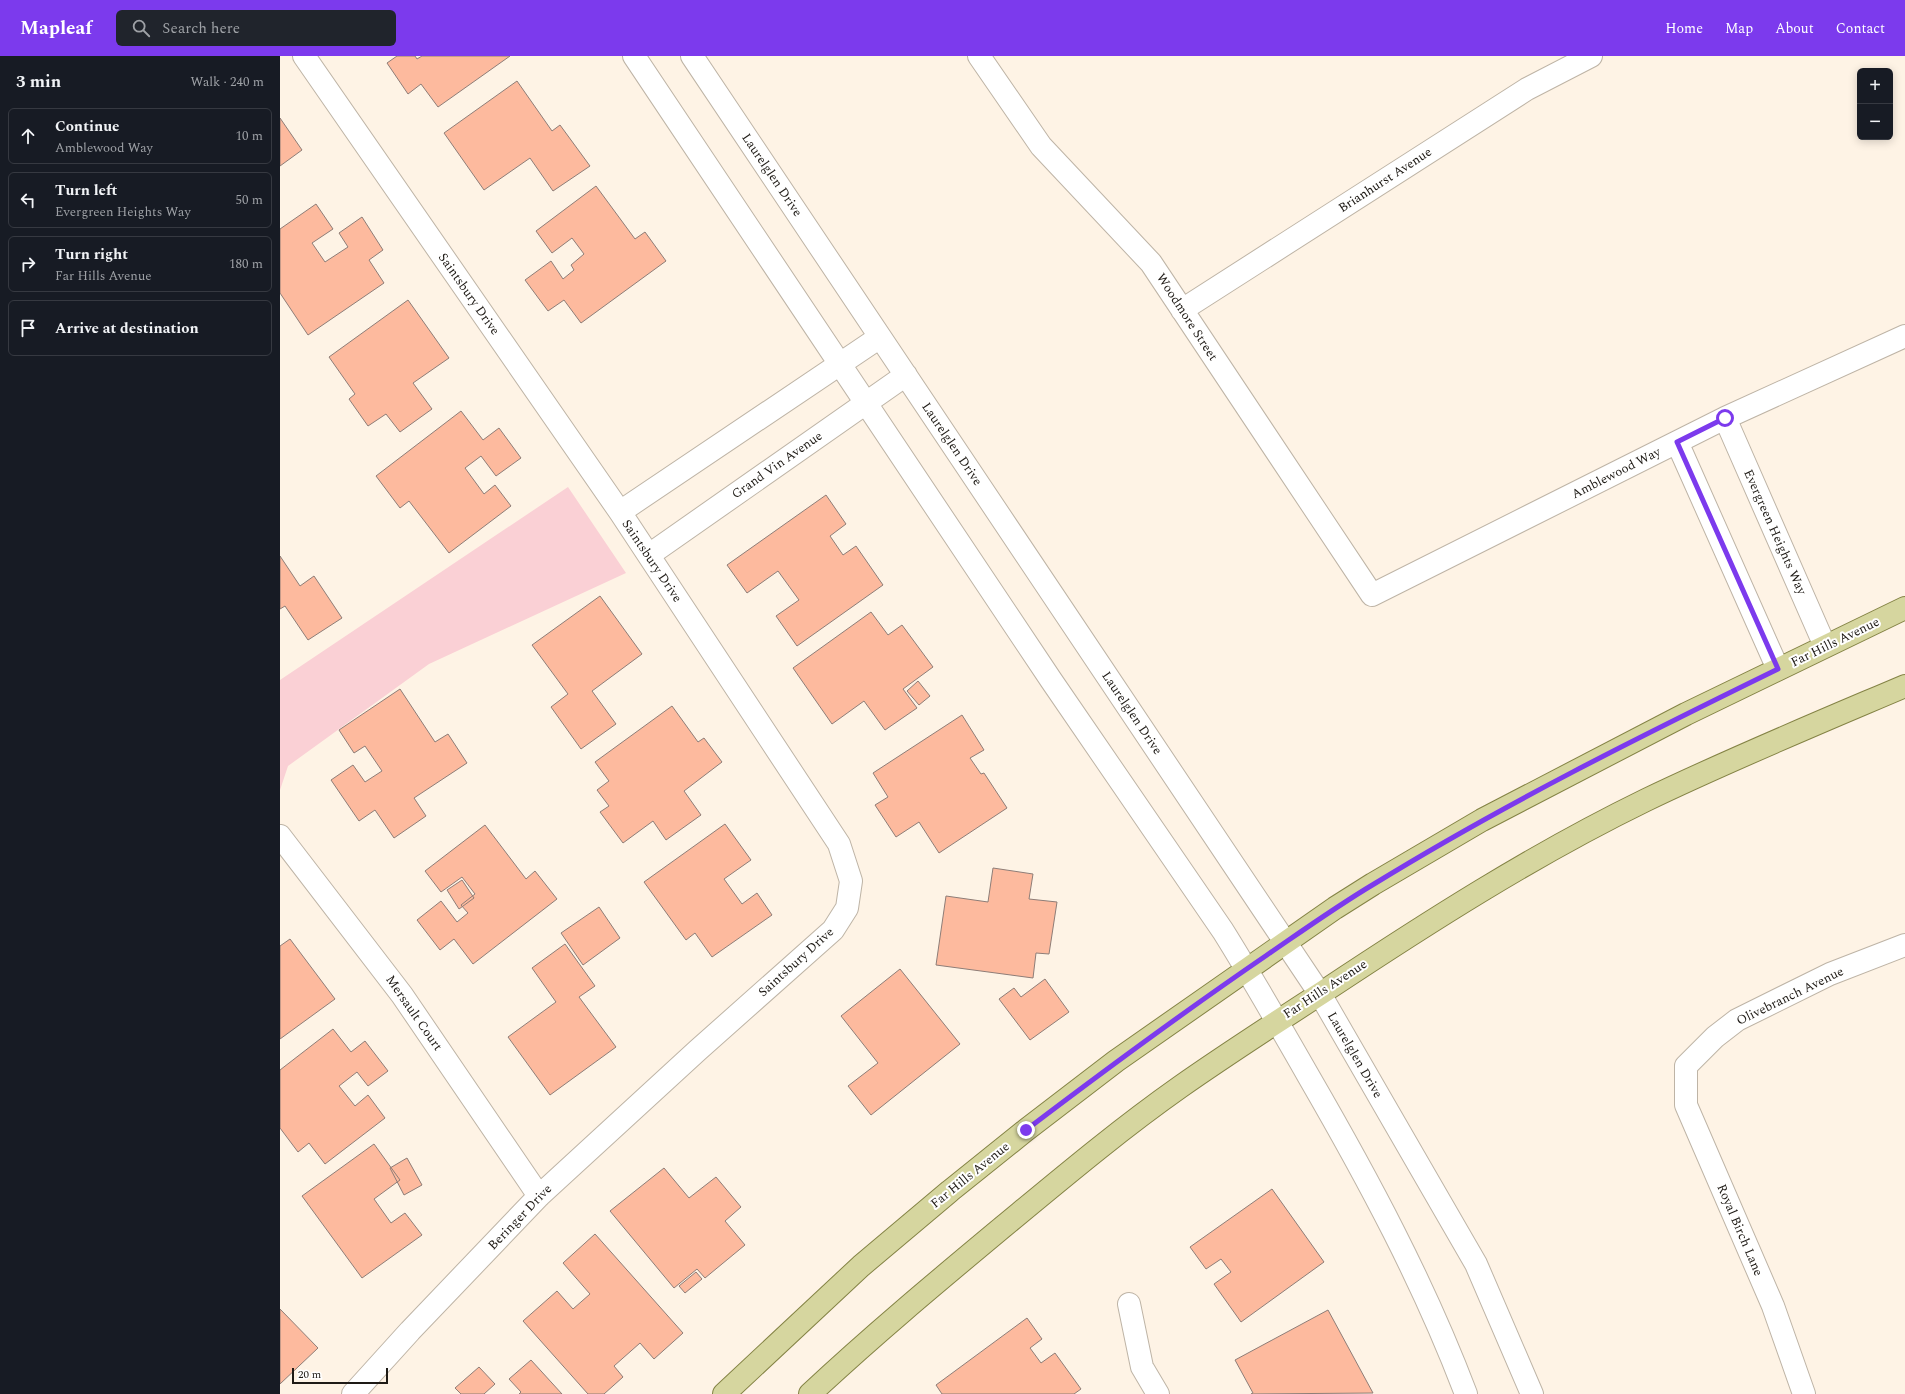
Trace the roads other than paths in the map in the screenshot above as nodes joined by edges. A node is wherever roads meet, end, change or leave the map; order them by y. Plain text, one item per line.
1 (304, 56) edge
2 (634, 56) edge
3 (692, 56) edge
4 (979, 56) edge
5 (1591, 56) edge
6 (1182, 310) junction
7 (1905, 336) edge
8 (880, 337) junction
9 (840, 364) junction
10 (906, 375) junction
11 (866, 402) junction
12 (1725, 418) junction
13 (1677, 442) junction
14 (620, 512) junction
15 (648, 555) junction
16 (1372, 595) joint
17 (1905, 608) edge
18 (1825, 646) junction
19 (1778, 669) junction
20 (1905, 686) edge
21 (280, 836) edge
22 (1286, 942) junction
23 (1905, 945) edge
24 (1247, 969) junction
25 (1320, 994) junction
26 (1277, 1020) junction
27 (698, 1050) joint
28 (1686, 1066) joint
29 (539, 1196) junction
30 (1129, 1304) dead end
31 (353, 1394) edge
32 (724, 1394) edge
33 (810, 1394) edge
34 (1158, 1394) edge
35 (1466, 1394) edge
36 (1532, 1394) edge
37 (1804, 1394) edge

1 - 14 street, Saintsbury Drive
2 - 9 street
3 - 8 street, Laurelglen Drive
4 - 6 street, Woodmore Street
5 - 6 street, Brianhurst Avenue
6 - 16 street, Woodmore Street
7 - 12 street, Amblewood Way
8 - 9 street
8 - 10 street, Laurelglen Drive
9 - 11 street
9 - 14 street
10 - 11 street, Grand Vin Avenue
10 - 22 street, Laurelglen Drive
11 - 15 street, Grand Vin Avenue
11 - 24 street
12 - 13 street, Amblewood Way
12 - 18 street, Evergreen Heights Way
13 - 16 street, Amblewood Way
13 - 19 street
14 - 15 street, Saintsbury Drive
15 - 27 street, Saintsbury Drive
17 - 18 main road, Far Hills Avenue
18 - 19 main road, Far Hills Avenue
19 - 22 main road, Far Hills Avenue
20 - 25 main road, Far Hills Avenue
21 - 29 street, Mersault Court
22 - 24 main road, Far Hills Avenue
22 - 25 street, Laurelglen Drive
23 - 28 street, Olivebranch Avenue
24 - 26 street
24 - 32 main road, Far Hills Avenue
25 - 26 main road, Far Hills Avenue
25 - 36 street, Laurelglen Drive
26 - 33 main road, Far Hills Avenue
26 - 35 street
27 - 29 street, Beringer Drive
28 - 37 street, Royal Birch Lane
29 - 31 street, Beringer Drive
30 - 34 street

